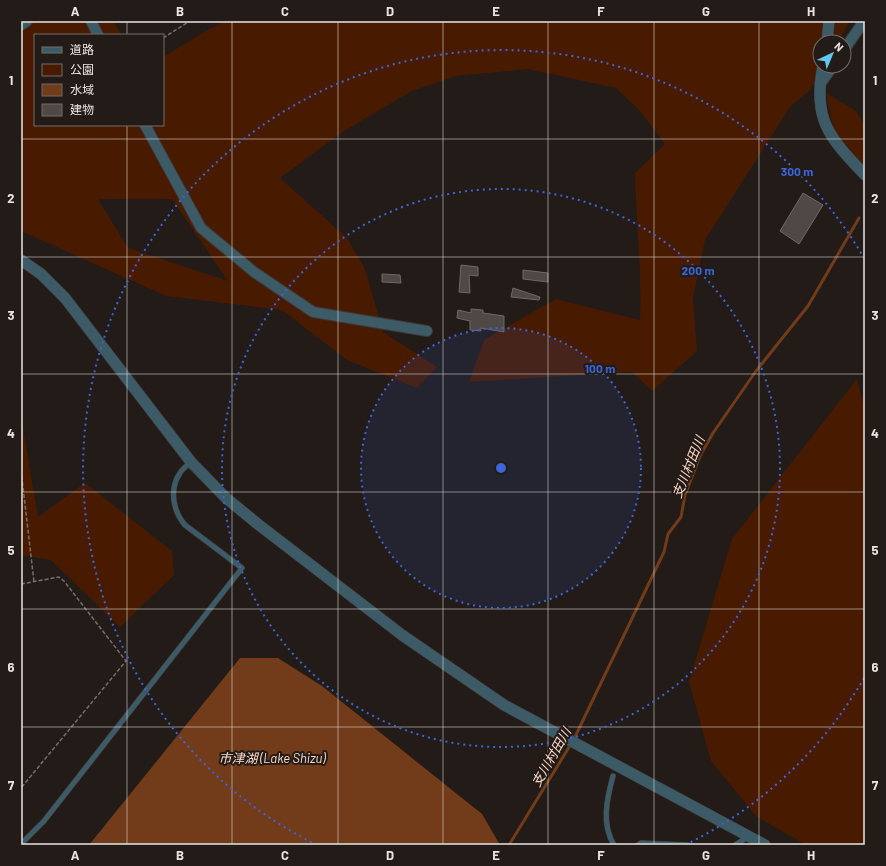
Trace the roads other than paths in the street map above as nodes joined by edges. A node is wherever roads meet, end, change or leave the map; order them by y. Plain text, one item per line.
1 (27, 21) edge
2 (91, 21) edge
3 (829, 21) edge
4 (864, 21) edge
5 (21, 25) edge
6 (98, 34) edge
7 (828, 34) edge
8 (852, 38) edge
9 (821, 74) edge
10 (827, 74) edge
11 (819, 86) junction
12 (146, 126) edge
13 (865, 175) edge
14 (21, 260) edge
15 (427, 331) dead end
16 (191, 462) junction
17 (613, 776) dead end
18 (749, 836) junction
19 (21, 844) edge
20 (614, 845) edge
21 (638, 845) edge
22 (688, 845) edge
23 (735, 845) edge
24 (765, 845) edge

1 - 5 street
2 - 6 street
3 - 7 street
4 - 8 street
9 - 11 street
10 - 11 street
11 - 13 street
12 - 15 street
14 - 16 street
16 - 18 street
16 - 19 lane
17 - 20 lane
18 - 23 lane
18 - 24 street
21 - 22 lane

